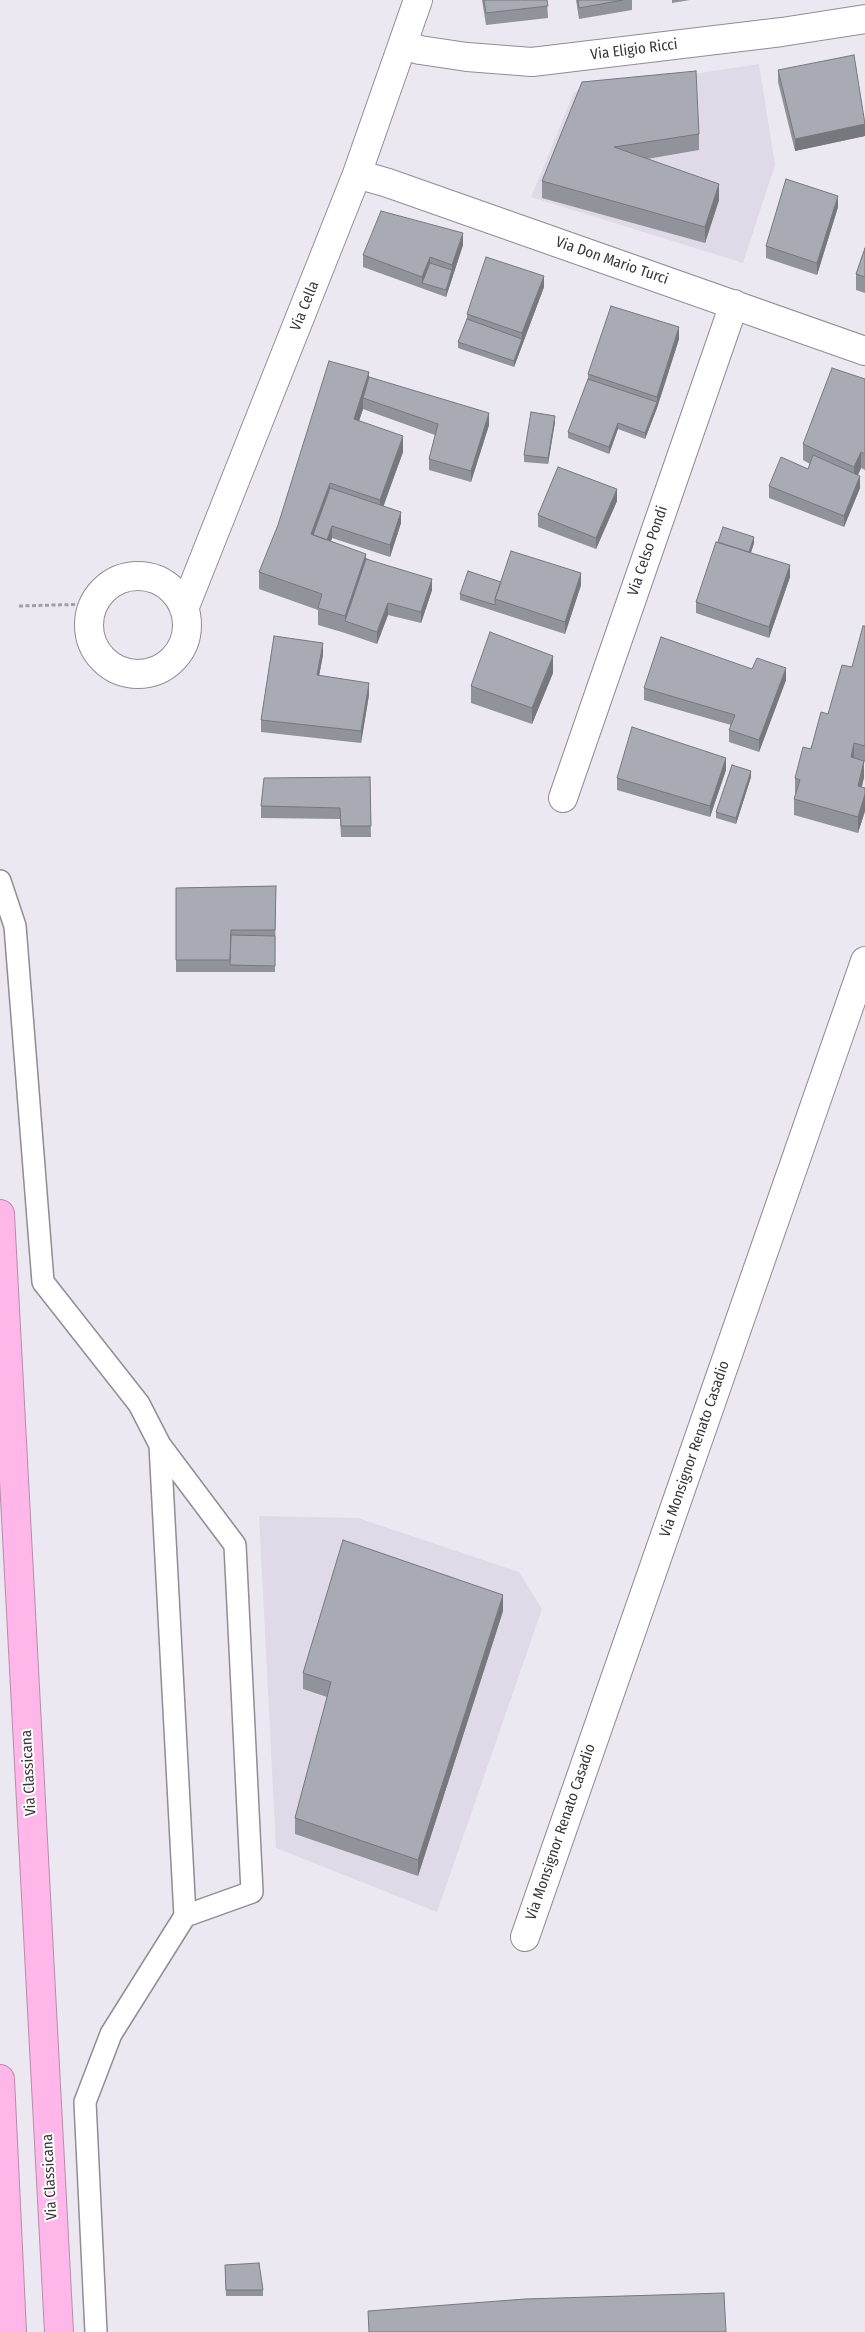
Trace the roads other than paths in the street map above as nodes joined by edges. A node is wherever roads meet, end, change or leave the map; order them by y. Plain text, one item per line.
1 (418, 0) edge
2 (865, 19) edge
3 (403, 45) junction
4 (357, 174) junction
5 (734, 304) junction
6 (865, 351) edge
7 (184, 609) junction
8 (563, 798) dead end
9 (0, 881) edge
10 (865, 961) edge
11 (0, 1214) edge
12 (160, 1446) junction
13 (185, 1916) junction
14 (525, 1937) dead end
15 (0, 2079) edge
16 (12, 2332) edge
17 (58, 2332) edge
18 (96, 2332) edge

1 - 3 street, Via Cella
2 - 3 street, Via Eligio Ricci
3 - 4 street, Via Cella
4 - 5 street, Via Don Mario Turci
4 - 7 street, Via Cella
5 - 6 street, Via Don Mario Turci
5 - 8 street, Via Celso Pondi
7 - 7 street
9 - 12 lane
10 - 14 street, Via Monsignor Renato Casadio
11 - 17 highway, Via Classicana
12 - 13 lane
12 - 13 lane
13 - 18 lane
15 - 16 highway

